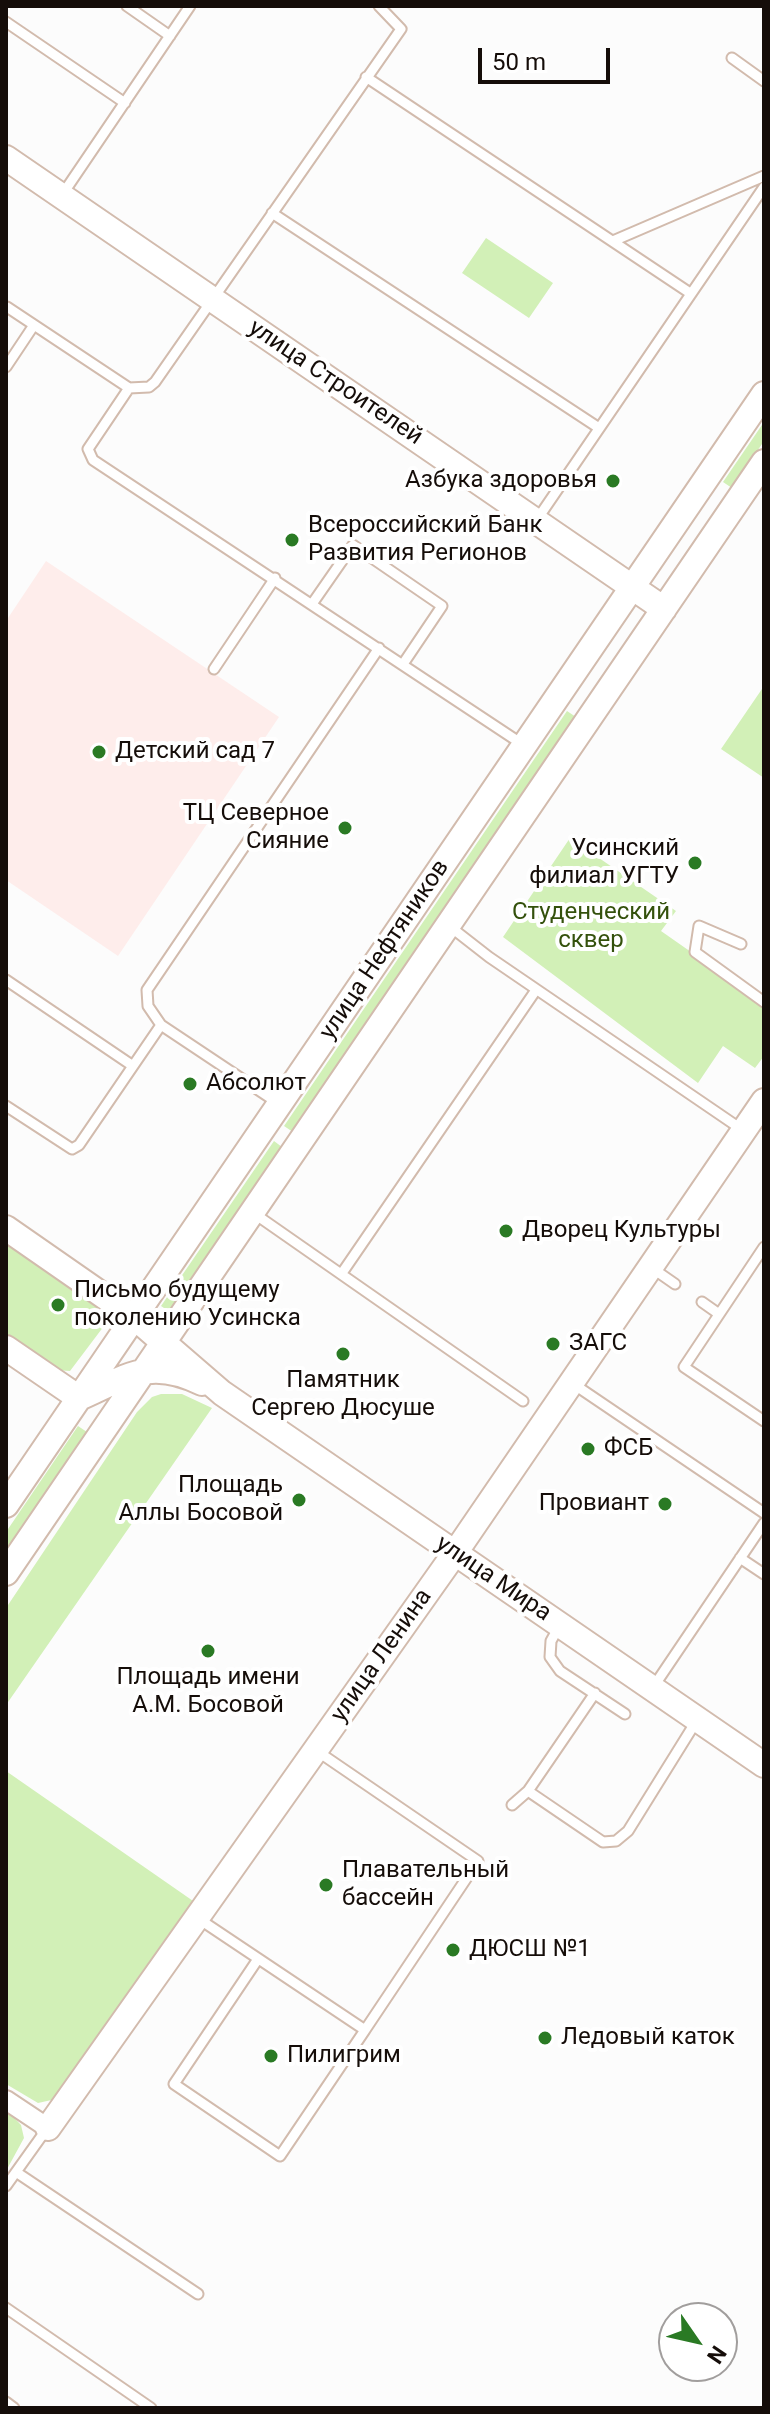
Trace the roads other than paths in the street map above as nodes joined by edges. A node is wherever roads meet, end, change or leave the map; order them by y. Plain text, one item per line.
1 (127, 6) edge
2 (190, 6) edge
3 (379, 6) edge
4 (6, 22) edge
5 (170, 36) junction
6 (732, 58) dead end
7 (366, 77) junction
8 (764, 81) edge
9 (125, 103) junction
10 (6, 158) edge
11 (764, 176) edge
12 (764, 187) edge
13 (62, 196) junction
14 (272, 213) junction
15 (613, 241) junction
16 (690, 293) junction
17 (214, 300) junction
18 (7, 307) edge
19 (34, 325) junction
20 (6, 367) edge
21 (129, 388) junction
22 (764, 394) edge
23 (599, 428) junction
24 (764, 462) edge
25 (536, 521) junction
26 (275, 578) junction
27 (633, 586) junction
28 (312, 604) junction
29 (664, 609) junction
30 (379, 648) junction
31 (403, 664) junction
32 (214, 669) dead end
33 (524, 746) junction
34 (448, 925) junction
35 (741, 944) dead end
36 (6, 980) edge
37 (536, 990) junction
38 (764, 1002) edge
39 (161, 1025) junction
40 (133, 1066) junction
41 (764, 1101) edge
42 (6, 1106) edge
43 (273, 1114) junction
44 (744, 1131) junction
45 (298, 1145) junction
46 (252, 1212) junction
47 (6, 1228) edge
48 (764, 1247) edge
49 (650, 1267) junction
50 (342, 1273) junction
51 (675, 1284) dead end
52 (702, 1302) dead end
53 (719, 1314) junction
54 (134, 1317) junction
55 (164, 1342) junction
56 (6, 1348) edge
57 (145, 1369) junction
58 (571, 1382) junction
59 (222, 1393) junction
60 (79, 1398) junction
61 (523, 1401) dead end
62 (764, 1421) edge
63 (6, 1505) edge
64 (764, 1513) edge
65 (764, 1523) edge
66 (455, 1553) junction
67 (740, 1558) junction
68 (6, 1573) edge
69 (764, 1574) edge
70 (560, 1625) junction
71 (652, 1689) junction
72 (595, 1693) junction
73 (625, 1714) dead end
74 (697, 1720) junction
75 (316, 1750) junction
76 (764, 1765) edge
77 (528, 1791) junction
78 (512, 1805) dead end
79 (196, 1917) junction
80 (258, 1959) junction
81 (365, 2030) junction
82 (6, 2100) edge
83 (48, 2128) junction
84 (16, 2172) junction
85 (6, 2186) edge
86 (198, 2294) dead end
87 (6, 2308) edge
88 (6, 2402) edge
89 (14, 2408) edge
90 (151, 2408) edge

1 - 5 lane
2 - 5 lane
3 - 7 lane
4 - 9 lane
5 - 9 lane
6 - 8 lane
7 - 14 lane
7 - 15 lane
9 - 13 lane
10 - 13 main road, улица Строителей
11 - 15 lane
12 - 16 lane
13 - 17 main road, улица Строителей
14 - 17 lane
14 - 23 lane
15 - 16 lane
16 - 23 lane
17 - 21 lane
17 - 25 main road, улица Строителей
18 - 19 lane
19 - 20 lane
19 - 21 lane
21 - 26 lane
22 - 27 main road, улица Нефтяников
23 - 25 lane
24 - 29 main road, улица Нефтяников
25 - 27 main road, улица Строителей
26 - 28 lane
26 - 32 lane
27 - 29 main road, улица Строителей
27 - 33 main road, улица Нефтяников
28 - 30 lane
28 - 31 lane
29 - 34 main road, улица Нефтяников
30 - 31 lane
30 - 39 lane
31 - 33 lane
33 - 43 main road, улица Нефтяников
34 - 37 lane
34 - 45 main road, улица Нефтяников
35 - 38 lane
36 - 40 lane
37 - 44 lane
37 - 50 lane
39 - 40 lane
39 - 43 lane
40 - 42 lane
41 - 44 main road, улица Ленина
43 - 45 main road
43 - 54 main road, улица Нефтяников
44 - 49 main road, улица Ленина
45 - 46 main road, улица Нефтяников
46 - 50 lane
46 - 55 main road, улица Нефтяников
47 - 54 main road, улица Мира
48 - 53 lane
49 - 51 lane
49 - 58 main road, улица Ленина
50 - 61 lane
52 - 53 lane
53 - 62 lane
54 - 55 main road, улица Мира
54 - 60 main road, улица Нефтяников
55 - 57 main road, улица Нефтяников
55 - 59 main road, улица Мира
56 - 60 main road
57 - 59 main road, улица Мира
57 - 60 main road
57 - 68 main road, улица Нефтяников
58 - 64 lane
58 - 66 main road, улица Ленина
59 - 66 main road, улица Мира
60 - 63 main road, улица Нефтяников
65 - 67 lane
66 - 70 main road, улица Мира
66 - 75 main road, улица Ленина
67 - 69 lane
67 - 71 lane
70 - 71 main road, улица Мира
70 - 72 lane
71 - 74 main road, улица Мира
72 - 73 lane
72 - 77 lane
74 - 76 main road, улица Мира
74 - 77 lane
75 - 79 main road, улица Ленина
75 - 81 lane
77 - 78 lane
79 - 80 lane
79 - 83 main road, улица Ленина
80 - 81 lane
80 - 81 lane
82 - 83 street
83 - 84 lane
84 - 85 lane
84 - 86 lane
87 - 90 lane
88 - 89 lane

